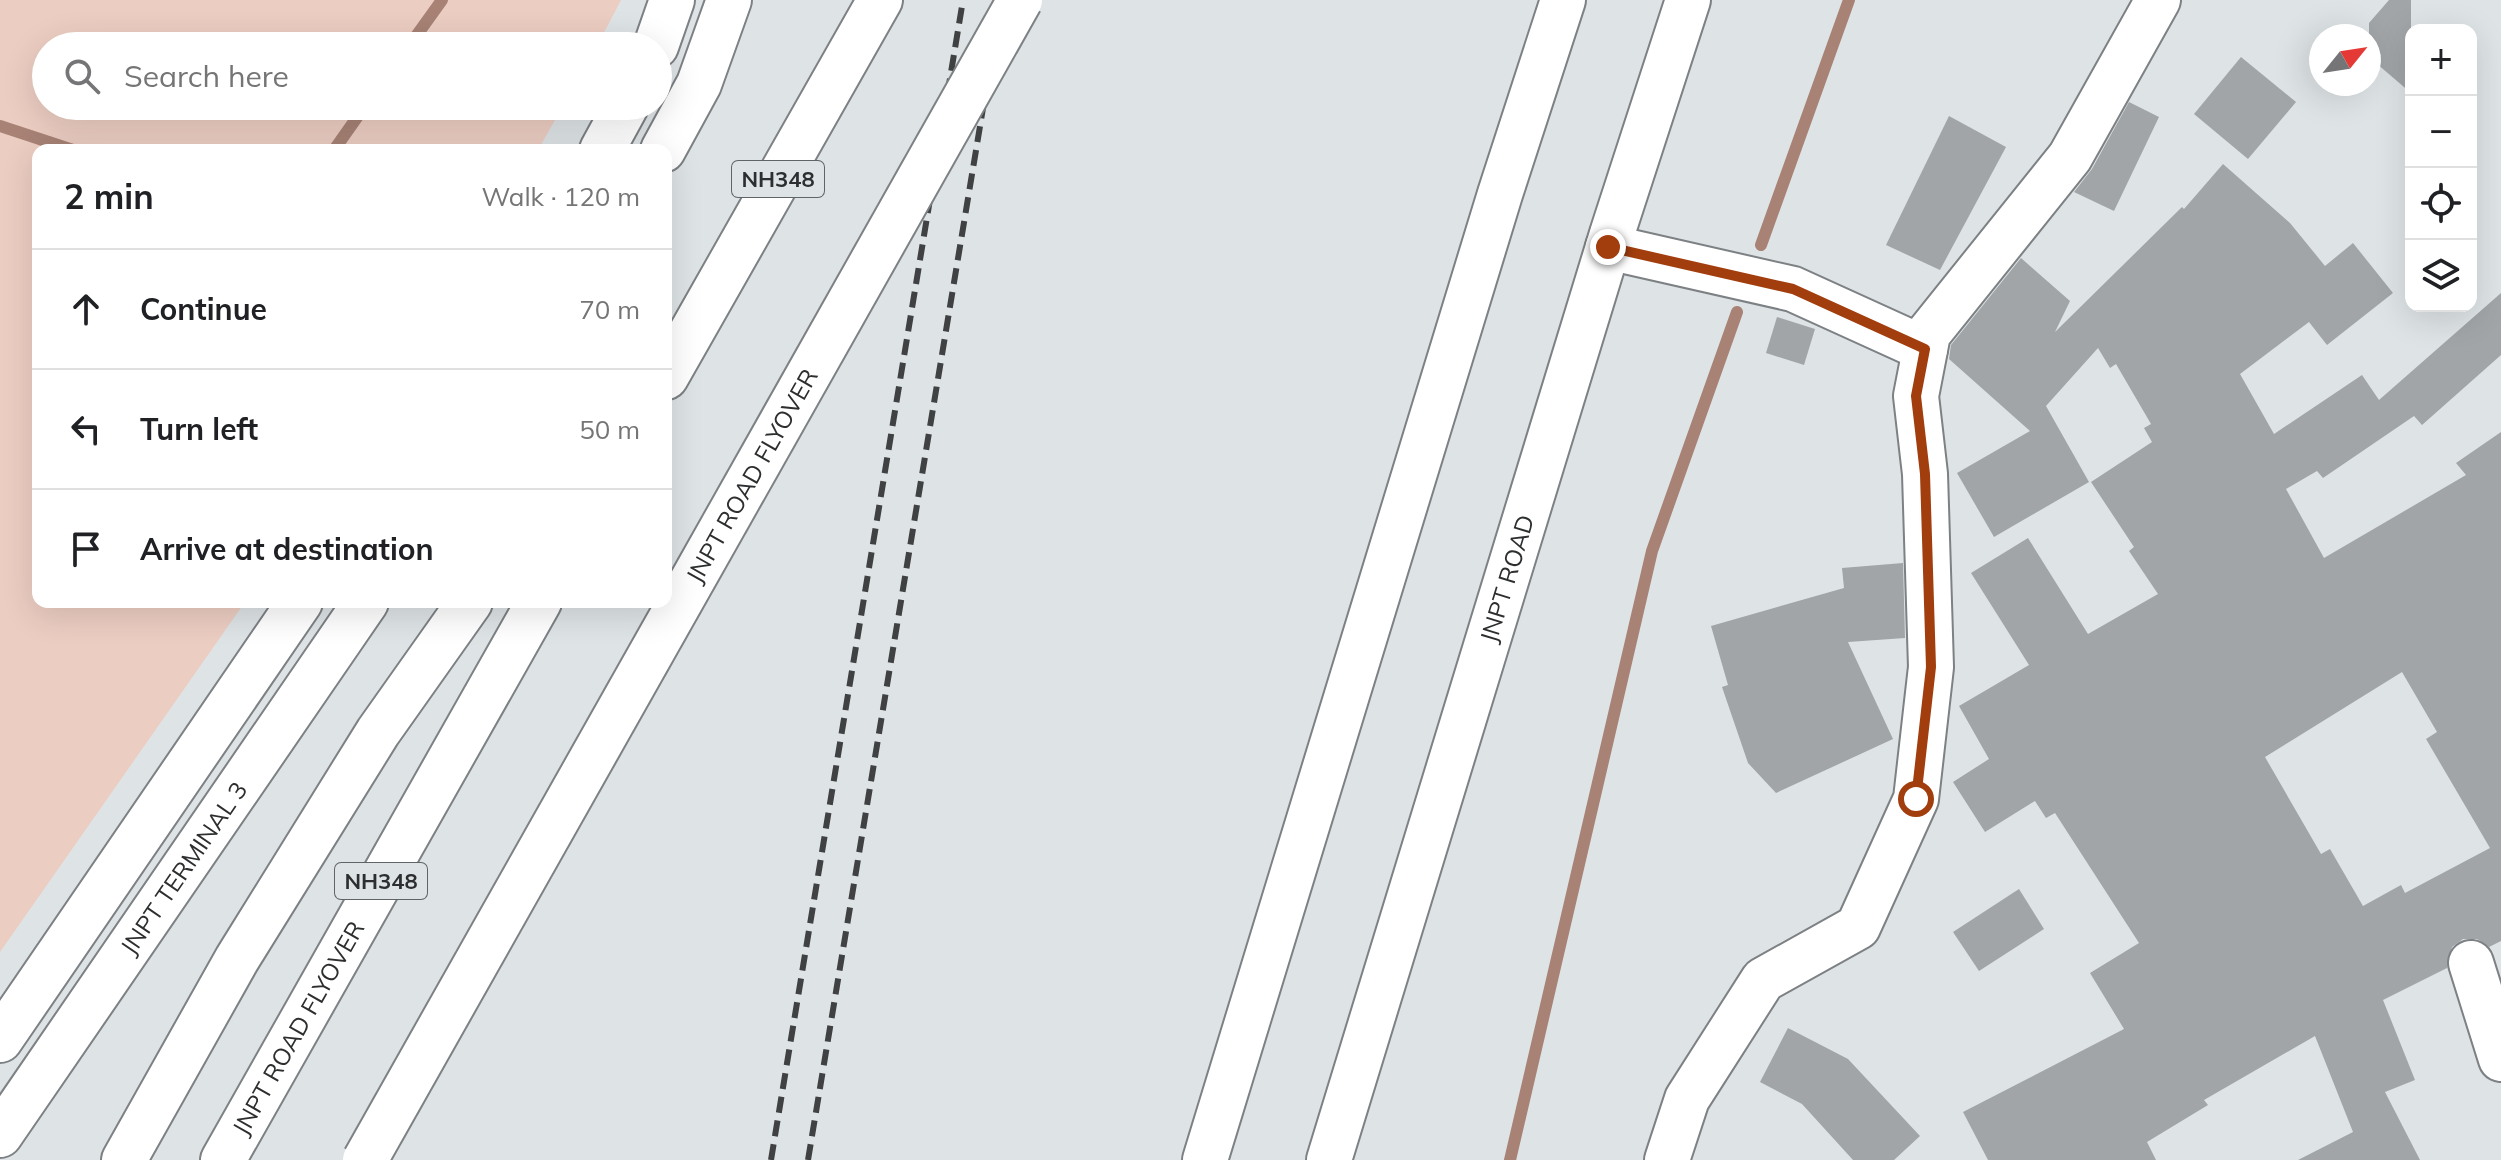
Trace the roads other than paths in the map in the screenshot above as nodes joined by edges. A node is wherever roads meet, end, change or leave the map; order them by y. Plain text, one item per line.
1 (672, 0) edge
2 (729, 0) edge
3 (880, 0) edge
4 (1020, 0) edge
5 (1563, 0) edge
6 (1688, 0) edge
7 (2158, 0) edge
8 (661, 32) edge
9 (618, 120) edge
10 (605, 144) edge
11 (666, 144) edge
12 (1608, 247) junction
13 (1925, 349) junction
14 (672, 364) edge
15 (296, 608) edge
16 (362, 608) edge
17 (466, 608) edge
18 (536, 608) edge
19 (2471, 963) dead end
20 (0, 1040) edge
21 (2501, 1059) edge
22 (0, 1135) edge
23 (124, 1160) edge
24 (223, 1160) edge
25 (365, 1160) edge
26 (1205, 1160) edge
27 (1329, 1160) edge
28 (1667, 1160) edge

1 - 8 main road
2 - 11 main road
3 - 14 main road, NH348
4 - 25 main road, JNPT ROAD FLYOVER, bridge
5 - 26 main road
6 - 12 main road, JNPT ROAD
7 - 13 main road
9 - 10 main road
12 - 13 main road
12 - 27 main road, JNPT ROAD
13 - 28 main road
15 - 20 main road
16 - 22 main road, JNPT TERMINAL 3
17 - 23 main road
18 - 24 main road, JNPT ROAD FLYOVER / NH348
19 - 21 main road

